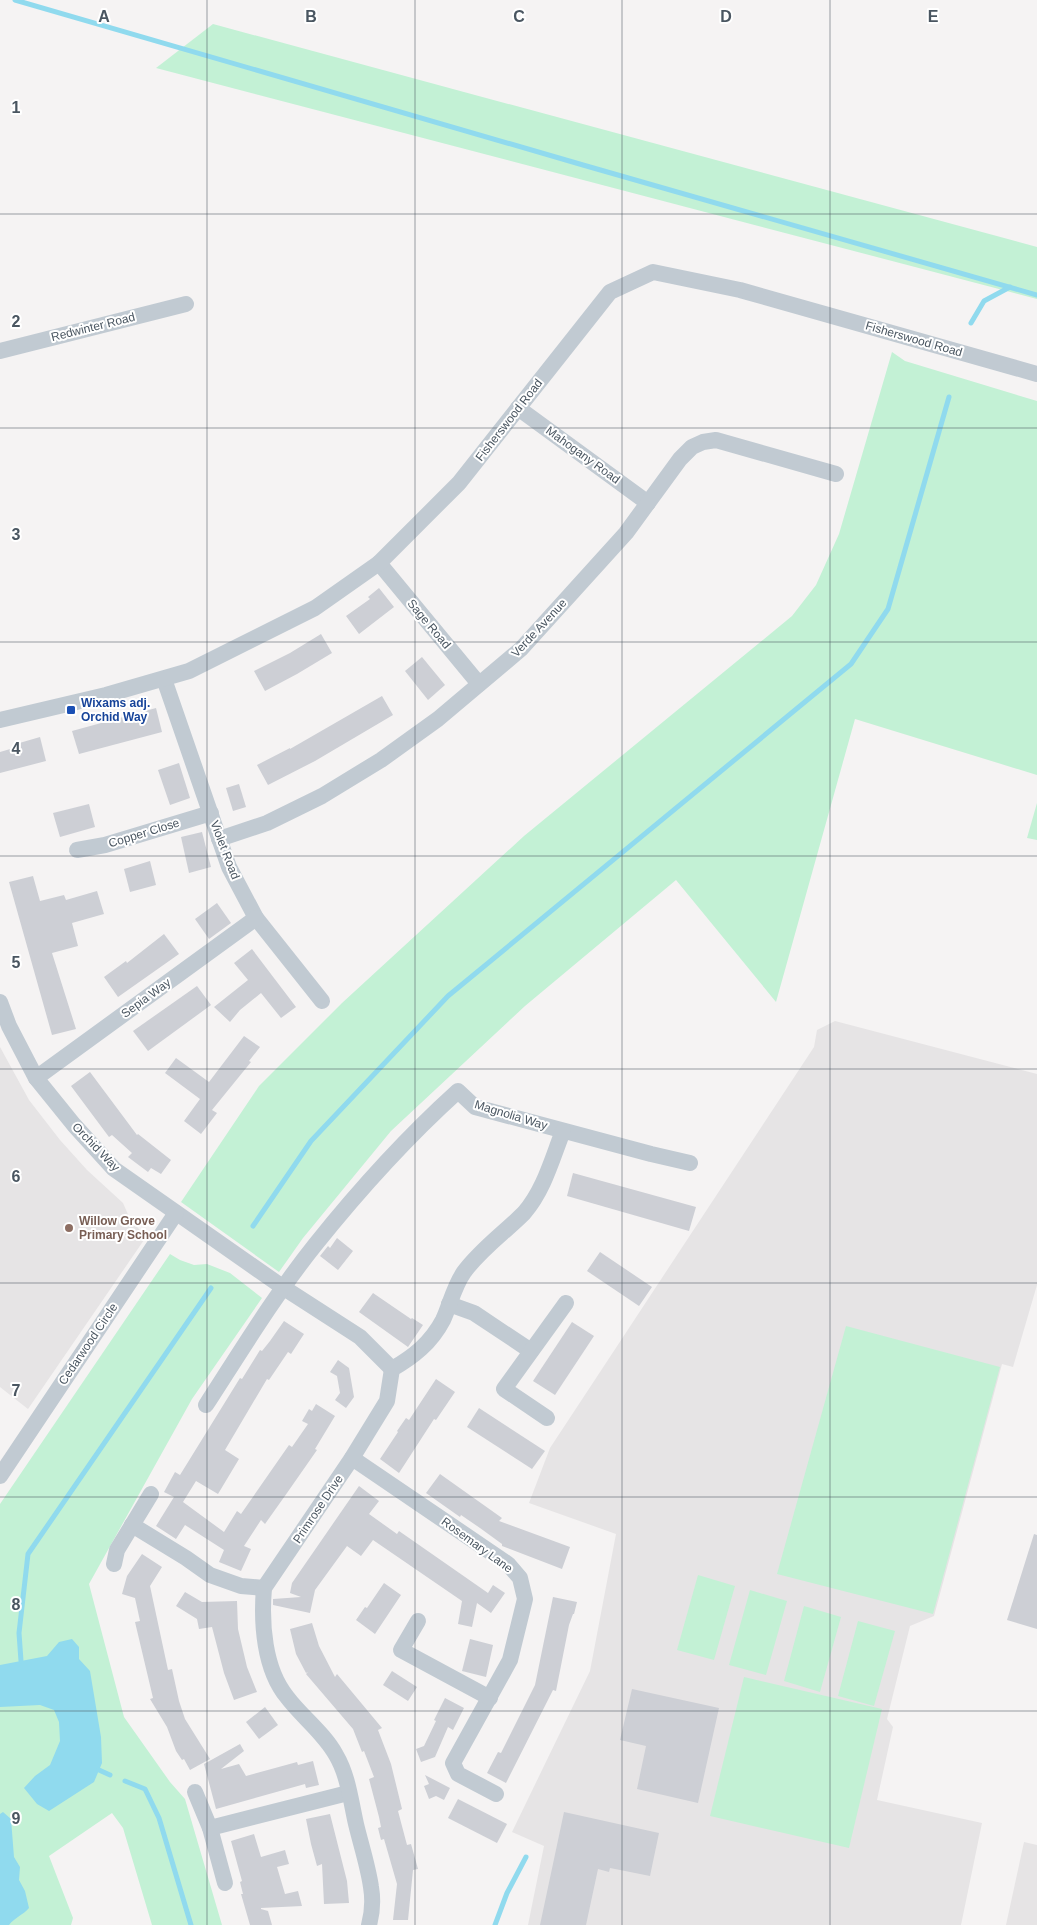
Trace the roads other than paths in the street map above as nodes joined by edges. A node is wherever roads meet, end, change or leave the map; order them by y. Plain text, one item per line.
1 (186, 304) dead end
2 (0, 351) edge
3 (1037, 374) edge
4 (518, 408) junction
5 (836, 474) dead end
6 (648, 503) junction
7 (379, 564) junction
8 (164, 679) junction
9 (479, 684) junction
10 (0, 720) edge
11 (211, 813) junction
12 (219, 839) junction
13 (77, 850) dead end
14 (256, 918) junction
15 (322, 1001) dead end
16 (0, 1002) edge
17 (36, 1078) junction
18 (563, 1131) junction
19 (690, 1162) dead end
20 (176, 1213) junction
21 (284, 1288) junction
22 (566, 1303) dead end
23 (449, 1304) junction
24 (531, 1351) junction
25 (392, 1369) junction
26 (206, 1405) dead end
27 (547, 1418) dead end
28 (352, 1458) junction
29 (0, 1476) edge
30 (151, 1494) dead end
31 (132, 1525) junction
32 (114, 1564) dead end
33 (264, 1588) junction
34 (418, 1621) dead end
35 (490, 1698) junction
36 (195, 1792) dead end
37 (348, 1793) junction
38 (496, 1794) dead end
39 (210, 1828) junction
40 (225, 1883) dead end
41 (369, 1925) edge

1 - 2 street, Redwinter Road
3 - 4 street, Fisherswood Road
4 - 6 street, Mahogany Road
4 - 7 street, Fisherswood Road
5 - 6 street, Verde Avenue
6 - 9 street, Verde Avenue
7 - 8 street, Fisherswood Road
7 - 9 street, Sage Road
8 - 10 street, Fisherswood Road
8 - 11 street, Violet Road
9 - 12 street, Verde Avenue
11 - 12 street, Violet Road
11 - 13 street, Copper Close
12 - 14 street, Violet Road
14 - 15 street, Violet Road
14 - 17 street, Sepia Way
16 - 17 street, Orchid Way
17 - 20 street, Orchid Way
18 - 19 street, Magnolia Way
18 - 21 street, Magnolia Way
18 - 23 street
20 - 21 street, Orchid Way
20 - 29 street, Cedarwood Circle
21 - 25 street, Orchid Way
21 - 26 street
22 - 24 street
23 - 24 street
23 - 25 street
24 - 27 street
25 - 28 street, Primrose Drive
28 - 33 street, Primrose Drive
28 - 35 street, Rosemary Lane
30 - 31 street
31 - 32 street
31 - 33 street
33 - 37 street, Primrose Drive
34 - 35 street
35 - 38 street, Rosemary Lane
36 - 39 street
37 - 39 street
37 - 41 street, Primrose Drive
39 - 40 street

